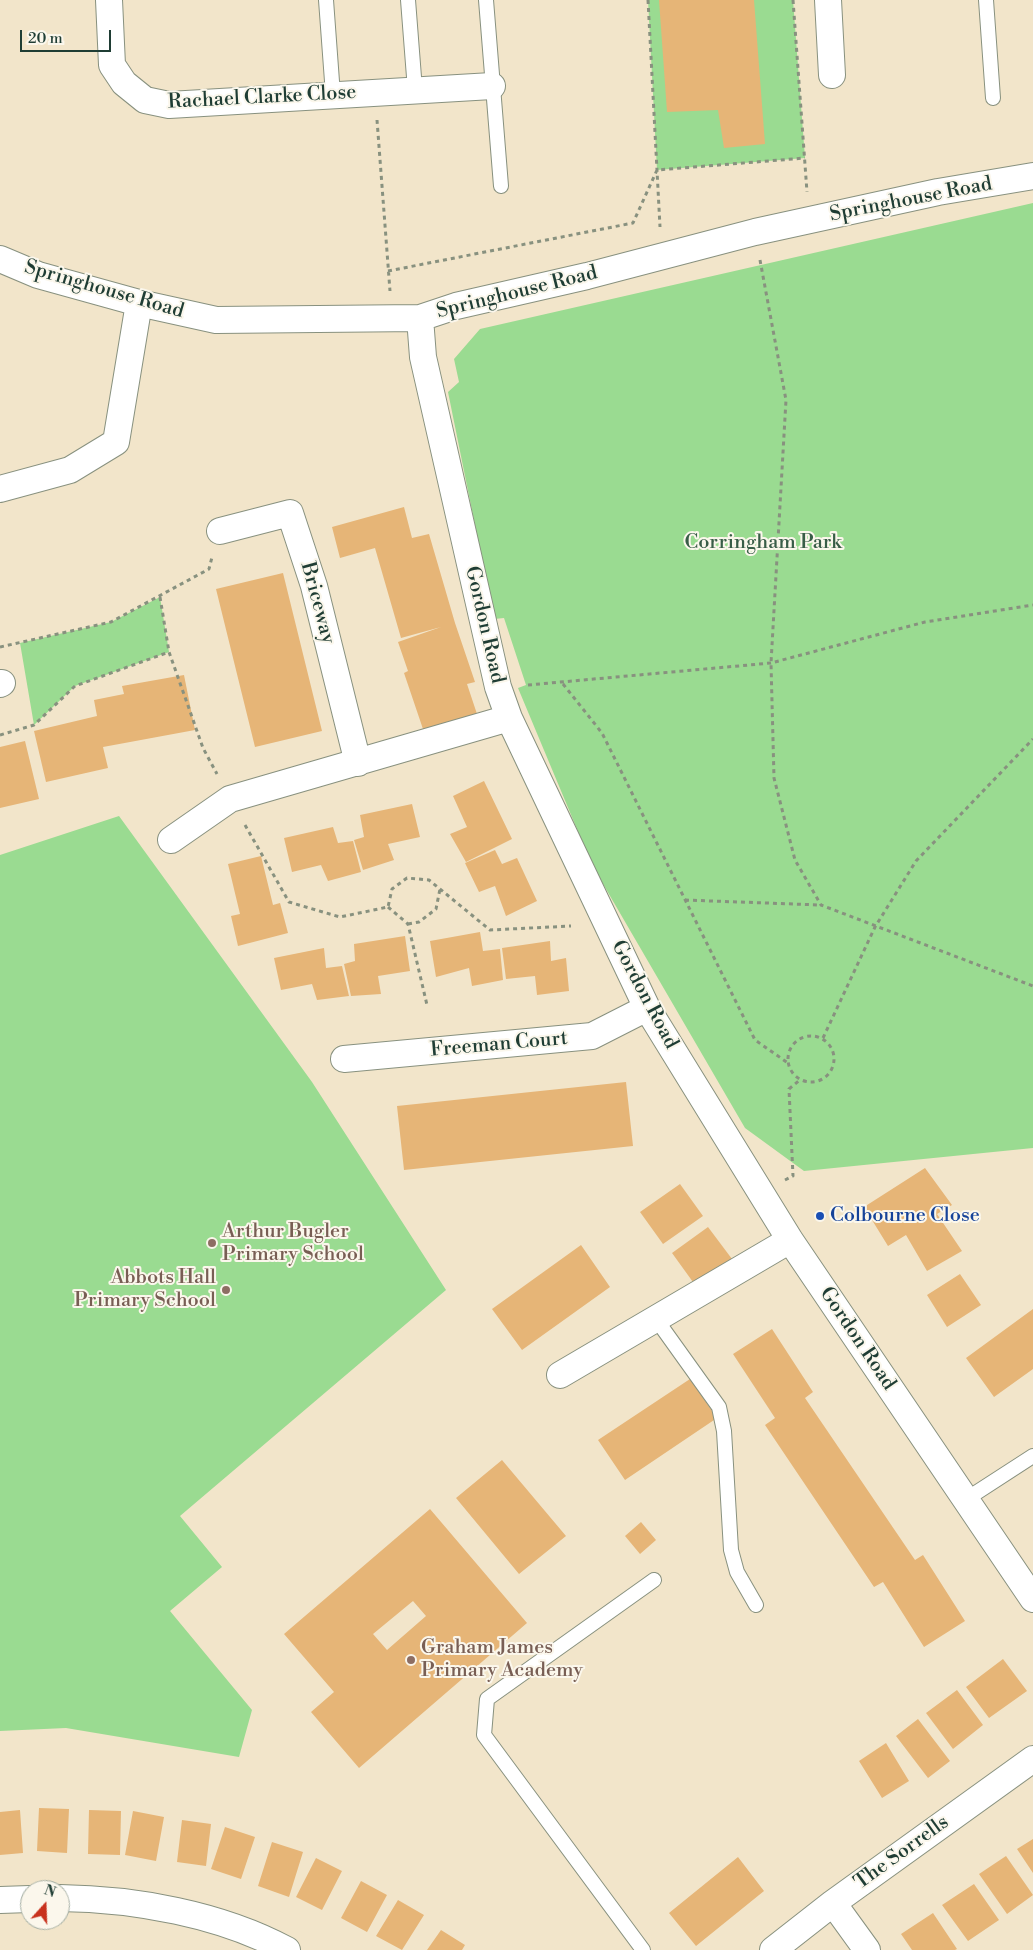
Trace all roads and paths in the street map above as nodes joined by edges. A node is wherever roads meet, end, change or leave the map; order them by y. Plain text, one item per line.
1 (109, 0) edge
2 (326, 0) edge
3 (408, 0) edge
4 (486, 0) edge
5 (648, 0) edge
6 (793, 0) edge
7 (828, 0) edge
8 (986, 0) edge
9 (832, 75) dead end
10 (492, 86) junction
11 (415, 90) junction
12 (374, 92) junction
13 (332, 95) junction
14 (993, 98) dead end
15 (805, 158) junction
16 (657, 170) junction
17 (1033, 176) edge
18 (501, 186) dead end
19 (809, 220) junction
20 (755, 232) junction
21 (662, 256) junction
22 (0, 259) edge
23 (388, 271) junction
24 (139, 303) junction
25 (392, 318) junction
26 (420, 318) junction
27 (0, 489) edge
28 (220, 531) joint
29 (160, 597) junction
30 (1033, 605) edge
31 (0, 648) edge
32 (169, 652) junction
33 (771, 663) junction
34 (562, 683) junction
35 (498, 687) junction
36 (510, 718) junction
37 (0, 735) edge
38 (1033, 739) edge
39 (358, 764) junction
40 (230, 799) junction
41 (171, 840) dead end
42 (440, 889) junction
43 (685, 900) junction
44 (820, 905) junction
45 (388, 907) junction
46 (408, 924) junction
47 (570, 926) dead end
48 (875, 927) junction
49 (1033, 986) edge
50 (427, 1005) dead end
51 (647, 1008) junction
52 (823, 1038) junction
53 (344, 1059) dead end
54 (788, 1063) junction
55 (801, 1079) junction
56 (760, 1192) junction
57 (790, 1240) junction
58 (656, 1318) junction
59 (560, 1375) dead end
60 (1033, 1456) edge
61 (964, 1500) junction
62 (654, 1580) dead end
63 (1033, 1599) edge
64 (756, 1605) dead end
65 (1033, 1759) edge
66 (70, 1898) edge
67 (20, 1899) edge
68 (0, 1900) edge
69 (833, 1902) junction
70 (287, 1950) edge
71 (643, 1950) edge
72 (773, 1950) edge
73 (867, 1950) edge

1 - 13 street, Rachael Clarke Close
2 - 13 lane
3 - 11 lane
4 - 10 lane
5 - 16 path
6 - 15 path
7 - 9 street
8 - 14 lane
10 - 11 street, Rachael Clarke Close
10 - 18 lane
11 - 12 street, Rachael Clarke Close
12 - 13 street, Rachael Clarke Close
12 - 23 path
15 - 16 path
15 - 19 path
16 - 21 path
16 - 23 path
17 - 19 street, Springhouse Road
19 - 20 street, Springhouse Road
20 - 21 street, Springhouse Road
20 - 33 path
21 - 26 street, Springhouse Road
22 - 24 street, Springhouse Road
23 - 25 path
24 - 25 street, Springhouse Road
24 - 27 street
25 - 26 street, Springhouse Road
26 - 35 street, Gordon Road
28 - 29 path
28 - 39 street, Briceway
29 - 31 path
29 - 32 path
30 - 33 path
32 - 37 path
32 - 40 path
33 - 34 path
33 - 44 path
34 - 35 path
34 - 43 path
35 - 36 street, Gordon Road
36 - 39 street
36 - 51 street, Gordon Road
38 - 48 path
39 - 40 street
40 - 41 street
40 - 45 path
42 - 45 path
42 - 46 path
42 - 47 path
43 - 44 path
43 - 54 path
44 - 48 path
45 - 46 path
46 - 50 path
48 - 49 path
48 - 52 path
51 - 53 street, Freeman Court
51 - 56 street, Gordon Road
52 - 54 path
52 - 55 path
54 - 55 path
55 - 56 path
56 - 57 street, Gordon Road
57 - 58 street
57 - 61 street, Gordon Road
58 - 59 street
58 - 64 lane
60 - 61 lane
61 - 63 street, Gordon Road
62 - 71 lane
65 - 69 street, The Sorrells
66 - 70 street
67 - 68 street
69 - 72 street, The Sorrells
69 - 73 street

